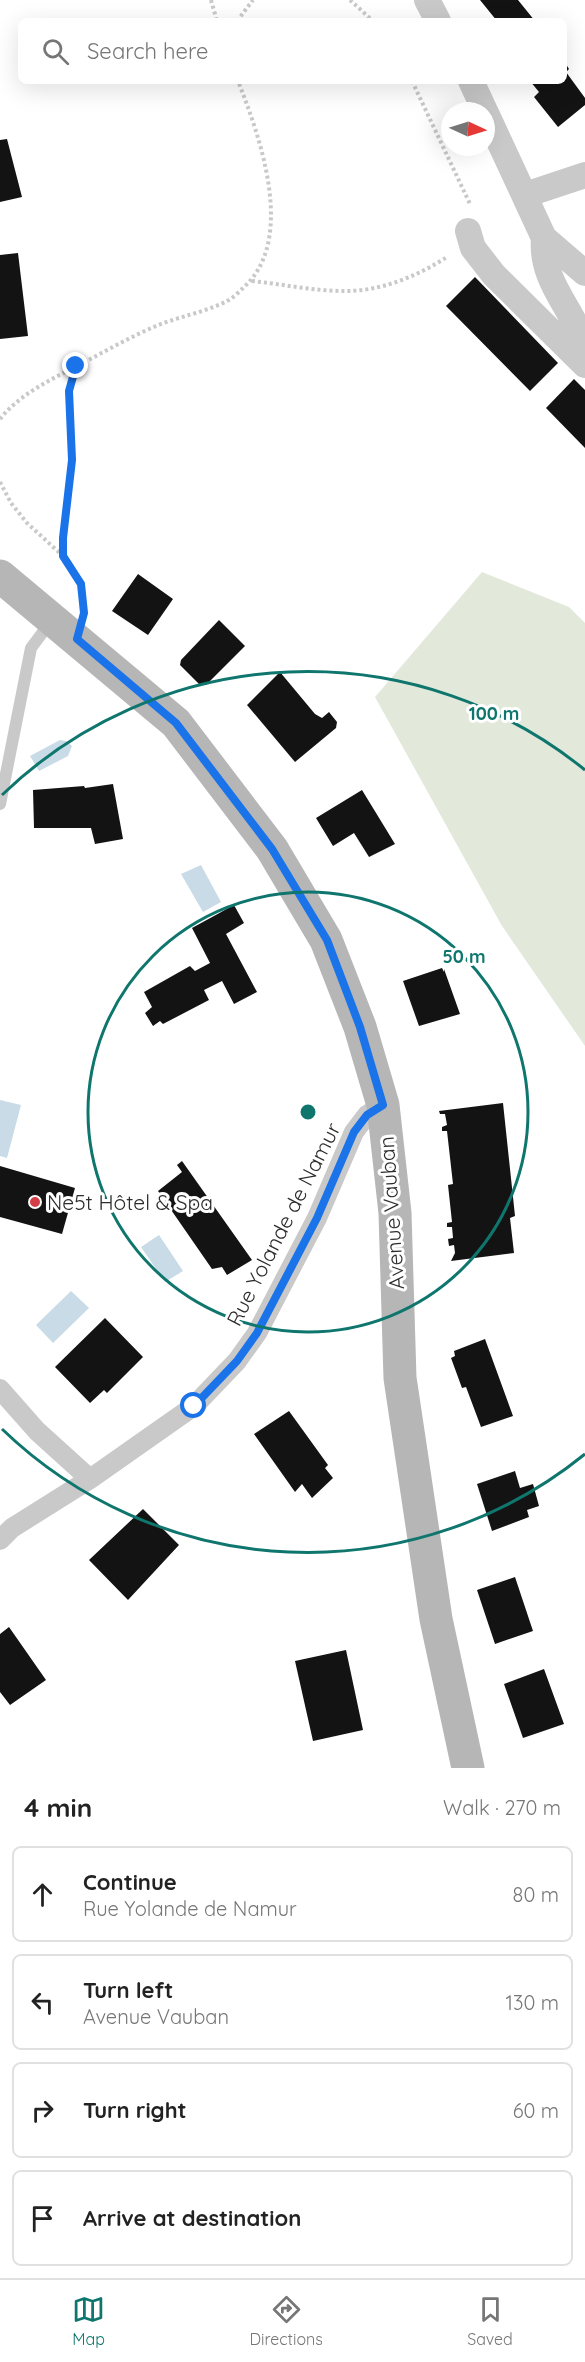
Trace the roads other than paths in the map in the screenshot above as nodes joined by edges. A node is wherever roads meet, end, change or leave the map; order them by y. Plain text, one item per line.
1 (427, 0) edge
2 (436, 18) edge
3 (472, 84) edge
4 (480, 102) edge
5 (495, 133) edge
6 (585, 176) edge
7 (525, 195) junction
8 (468, 231) road end
9 (544, 238) junction
10 (585, 273) edge
11 (585, 345) edge
12 (585, 365) edge
13 (0, 576) edge
14 (65, 629) junction
15 (0, 804) edge
16 (383, 1105) junction
17 (0, 1389) edge
18 (90, 1479) junction
19 (0, 1540) edge
20 (468, 1768) edge

1 - 2 street
3 - 4 street
5 - 7 street
6 - 7 street
7 - 9 street
8 - 12 street
9 - 10 street
9 - 11 street
13 - 14 main road, Avenue Vauban
14 - 15 lane
14 - 16 main road, Avenue Vauban
16 - 18 street, Rue Yolande de Namur
16 - 20 main road, Avenue Vauban
17 - 18 street
18 - 19 street, Rue Yolande de Namur

